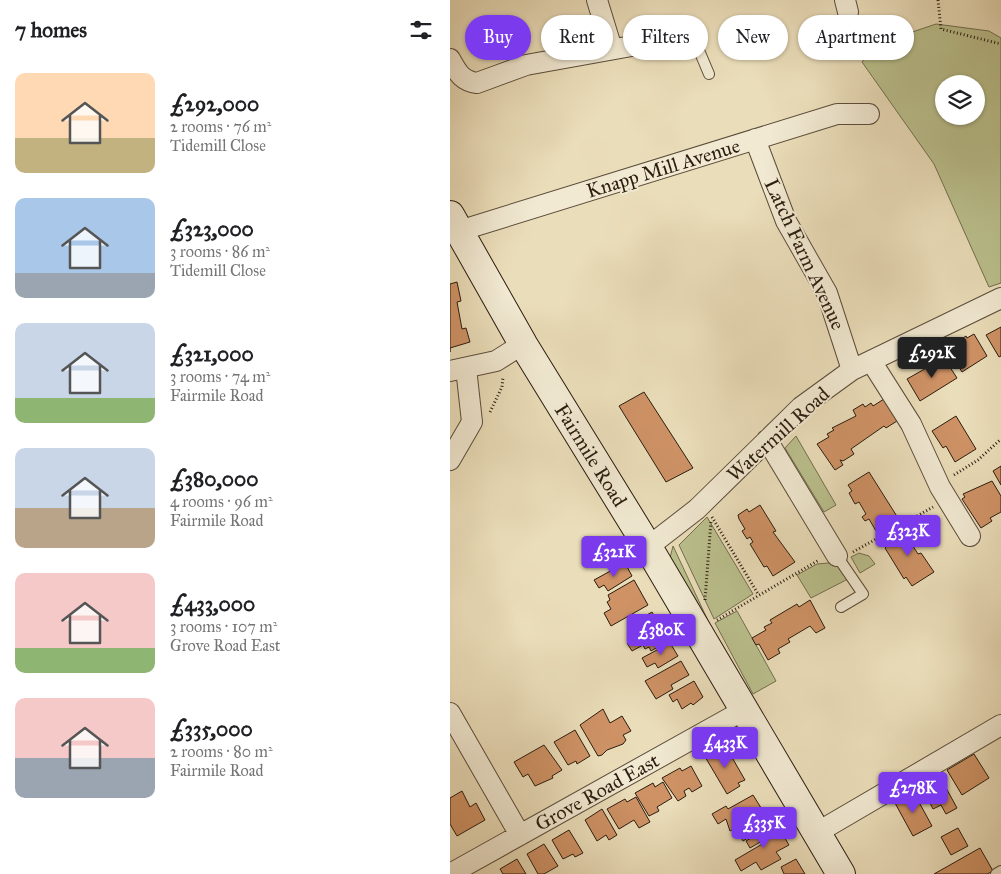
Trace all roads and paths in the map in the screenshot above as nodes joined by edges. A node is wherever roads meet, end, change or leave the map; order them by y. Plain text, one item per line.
1 (597, 0) edge
2 (938, 0) edge
3 (602, 15) edge
4 (1001, 44) edge
5 (450, 59) edge
6 (553, 60) edge
7 (703, 60) edge
8 (709, 74) dead end
9 (869, 114) dead end
10 (754, 139) junction
11 (455, 223) edge
12 (1001, 298) edge
13 (523, 344) junction
14 (496, 361) junction
15 (871, 361) junction
16 (458, 370) edge
17 (852, 370) junction
18 (472, 422) junction
19 (1001, 439) edge
20 (767, 440) junction
21 (450, 460) edge
22 (943, 491) junction
23 (711, 516) dead end
24 (714, 521) dead end
25 (970, 536) dead end
26 (648, 547) junction
27 (837, 555) junction
28 (758, 594) junction
29 (841, 607) dead end
30 (705, 608) dead end
31 (712, 623) dead end
32 (744, 710) junction
33 (450, 713) edge
34 (1001, 725) edge
35 (818, 832) junction
36 (520, 835) junction
37 (1001, 871) edge
38 (450, 874) edge
39 (841, 874) edge
40 (996, 874) edge

1 - 3 street
2 - 4 path
5 - 6 street
7 - 8 lane
9 - 10 street, Knapp Mill Avenue
10 - 11 street, Knapp Mill Avenue
10 - 17 street, Latch Farm Avenue
11 - 13 main road, Fairmile Road
12 - 15 street, Watermill Road
13 - 14 street
13 - 26 main road, Fairmile Road
14 - 16 street
14 - 18 path
15 - 17 street, Watermill Road
15 - 22 street
16 - 18 street
17 - 20 street, Watermill Road
18 - 21 street
19 - 22 path
20 - 26 street, Watermill Road
20 - 27 street
22 - 25 street
22 - 27 path
23 - 30 path
24 - 28 path
26 - 32 main road, Fairmile Road
27 - 28 path
27 - 29 lane
28 - 31 path
32 - 35 main road, Fairmile Road
32 - 36 street, Grove Road East
33 - 36 street
34 - 35 street
35 - 39 main road, Fairmile Road
36 - 38 street, Grove Road East
37 - 40 lane

